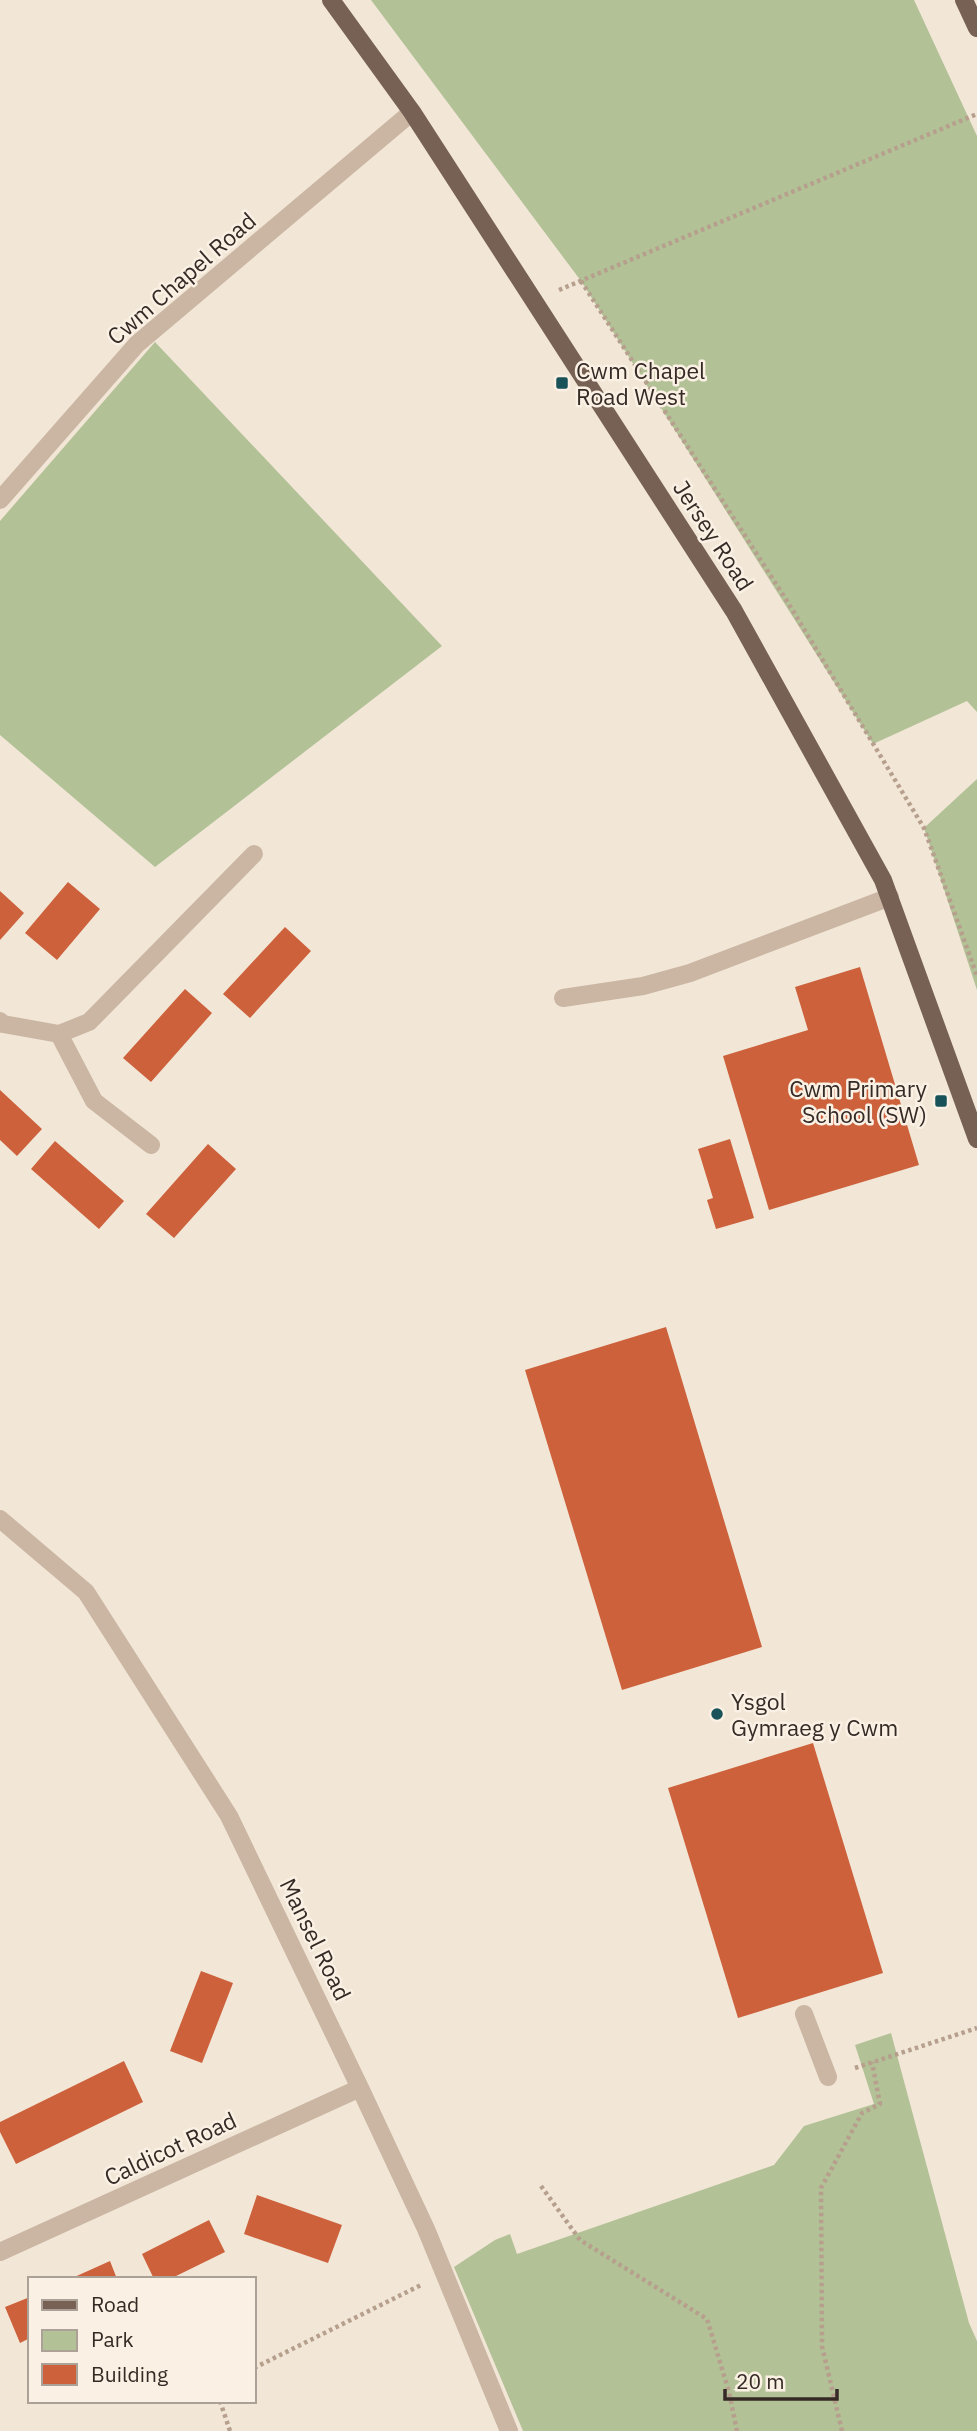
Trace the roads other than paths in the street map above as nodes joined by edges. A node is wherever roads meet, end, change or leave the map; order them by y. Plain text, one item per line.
1 (331, 0) edge
2 (964, 0) edge
3 (977, 28) edge
4 (412, 113) junction
5 (0, 500) edge
6 (254, 854) dead end
7 (890, 897) junction
8 (563, 998) dead end
9 (0, 1021) edge
10 (59, 1034) junction
11 (977, 1139) edge
12 (151, 1145) dead end
13 (0, 1519) edge
14 (804, 2014) dead end
15 (828, 2077) road end
16 (360, 2088) junction
17 (0, 2252) edge
18 (509, 2431) edge

1 - 4 main road, Jersey Road
2 - 3 main road
4 - 5 street, Cwm Chapel Road
4 - 7 main road, Jersey Road
6 - 10 street
7 - 8 street
7 - 11 main road, Jersey Road
9 - 10 street
10 - 12 street
13 - 16 street, Mansel Road
14 - 15 street
16 - 17 street, Caldicot Road
16 - 18 street, Mansel Road

